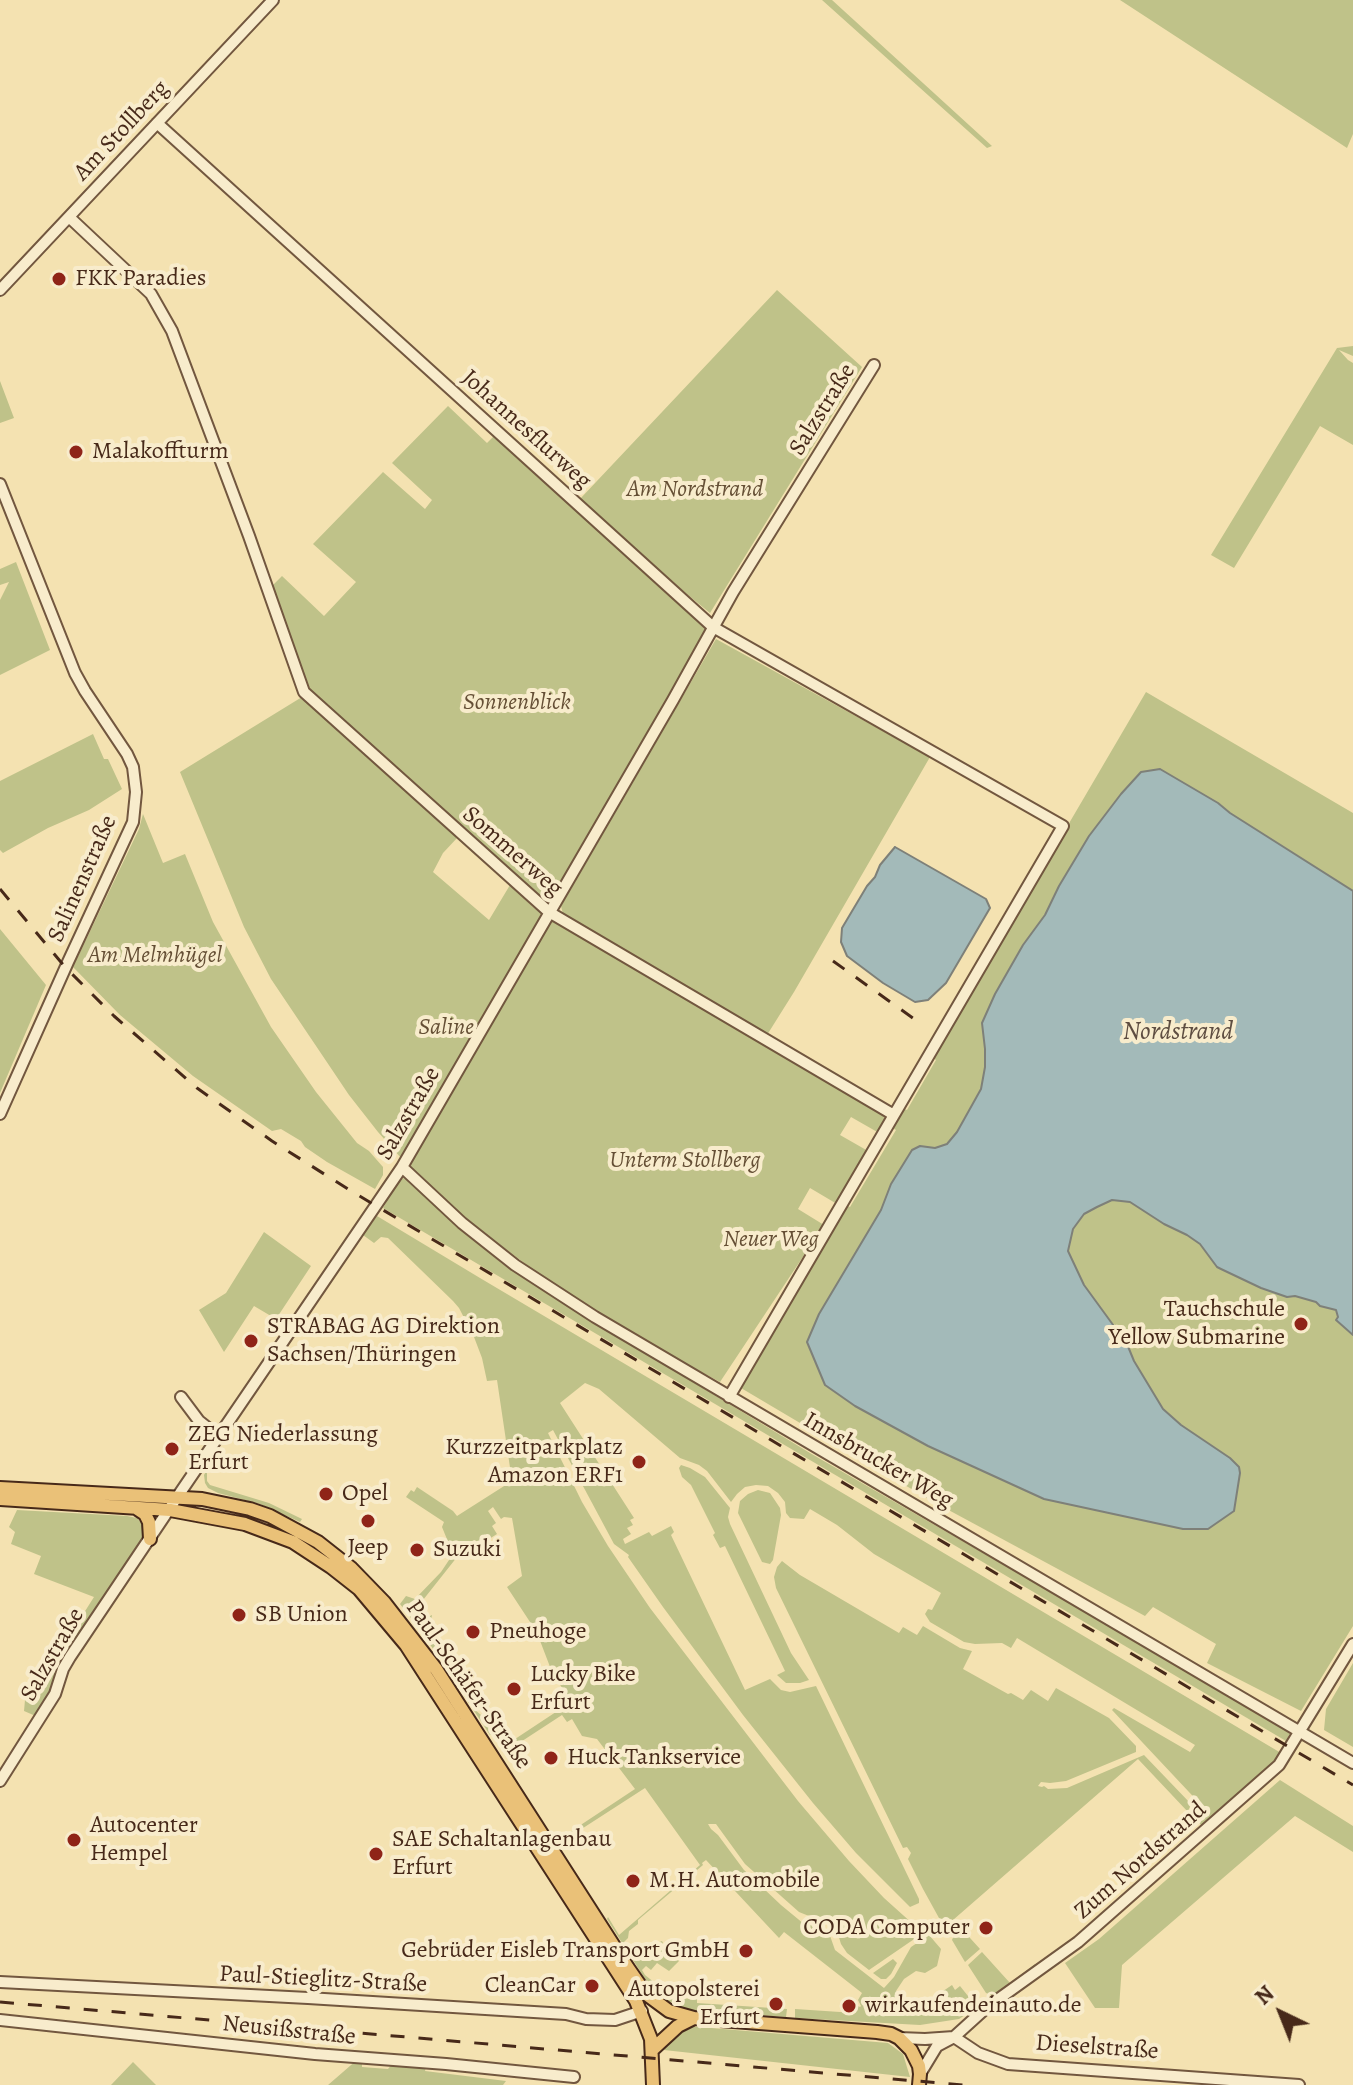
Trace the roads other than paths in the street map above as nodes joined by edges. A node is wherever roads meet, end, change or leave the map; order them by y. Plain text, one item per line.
1 (273, 0) edge
2 (157, 123) junction
3 (69, 217) junction
4 (0, 290) edge
5 (874, 365) dead end
6 (0, 484) edge
7 (713, 627) junction
8 (549, 912) junction
9 (0, 1114) edge
10 (894, 1115) junction
11 (402, 1167) junction
12 (181, 1397) dead end
13 (729, 1397) junction
14 (218, 1436) junction
15 (0, 1488) edge
16 (178, 1497) junction
17 (0, 1499) edge
18 (136, 1508) junction
19 (170, 1510) junction
20 (150, 1539) junction
21 (1353, 1644) edge
22 (1300, 1732) junction
23 (1353, 1763) edge
24 (0, 1781) edge
25 (0, 1982) edge
26 (641, 2002) junction
27 (694, 2018) junction
28 (0, 2020) edge
29 (954, 2037) junction
30 (899, 2038) junction
31 (652, 2050) junction
32 (574, 2077) dead end
33 (920, 2079) edge
34 (653, 2085) edge
35 (1299, 2085) edge

1 - 2 street, Am Stollberg
2 - 3 street, Am Stollberg
2 - 7 street, Johannesflurweg
3 - 4 street, Am Stollberg
3 - 8 street, Sommerweg
5 - 7 street, Salzstraße
6 - 9 street, Salinenstraße
7 - 8 street, Salzstraße
7 - 10 street, Johannesflurweg
8 - 10 street, Sommerweg
8 - 11 street, Salzstraße
10 - 13 street
11 - 13 street, Innsbrucker Weg
11 - 14 street, Salzstraße
12 - 14 street
13 - 22 street, Innsbrucker Weg
14 - 16 street, Salzstraße
15 - 16 main road, Paul-Schäfer-Straße
16 - 19 street, Salzstraße
16 - 26 main road, Paul-Schäfer-Straße
17 - 18 main road, Paul-Schäfer-Straße
18 - 19 main road, Paul-Schäfer-Straße
18 - 20 main road
19 - 20 street, Salzstraße
19 - 26 main road, Paul-Schäfer-Straße
20 - 24 street, Salzstraße
21 - 22 street, Zum Nordstrand
22 - 23 street, Innsbrucker Weg
22 - 29 street, Zum Nordstrand
25 - 26 street, Paul-Stieglitz-Straße
26 - 27 main road
26 - 31 main road
27 - 30 main road
27 - 31 main road
28 - 32 street, Neusißstraße
29 - 30 street
29 - 33 street, Zum Nordstrand
29 - 35 street, Dieselstraße
30 - 33 main road
31 - 34 main road

